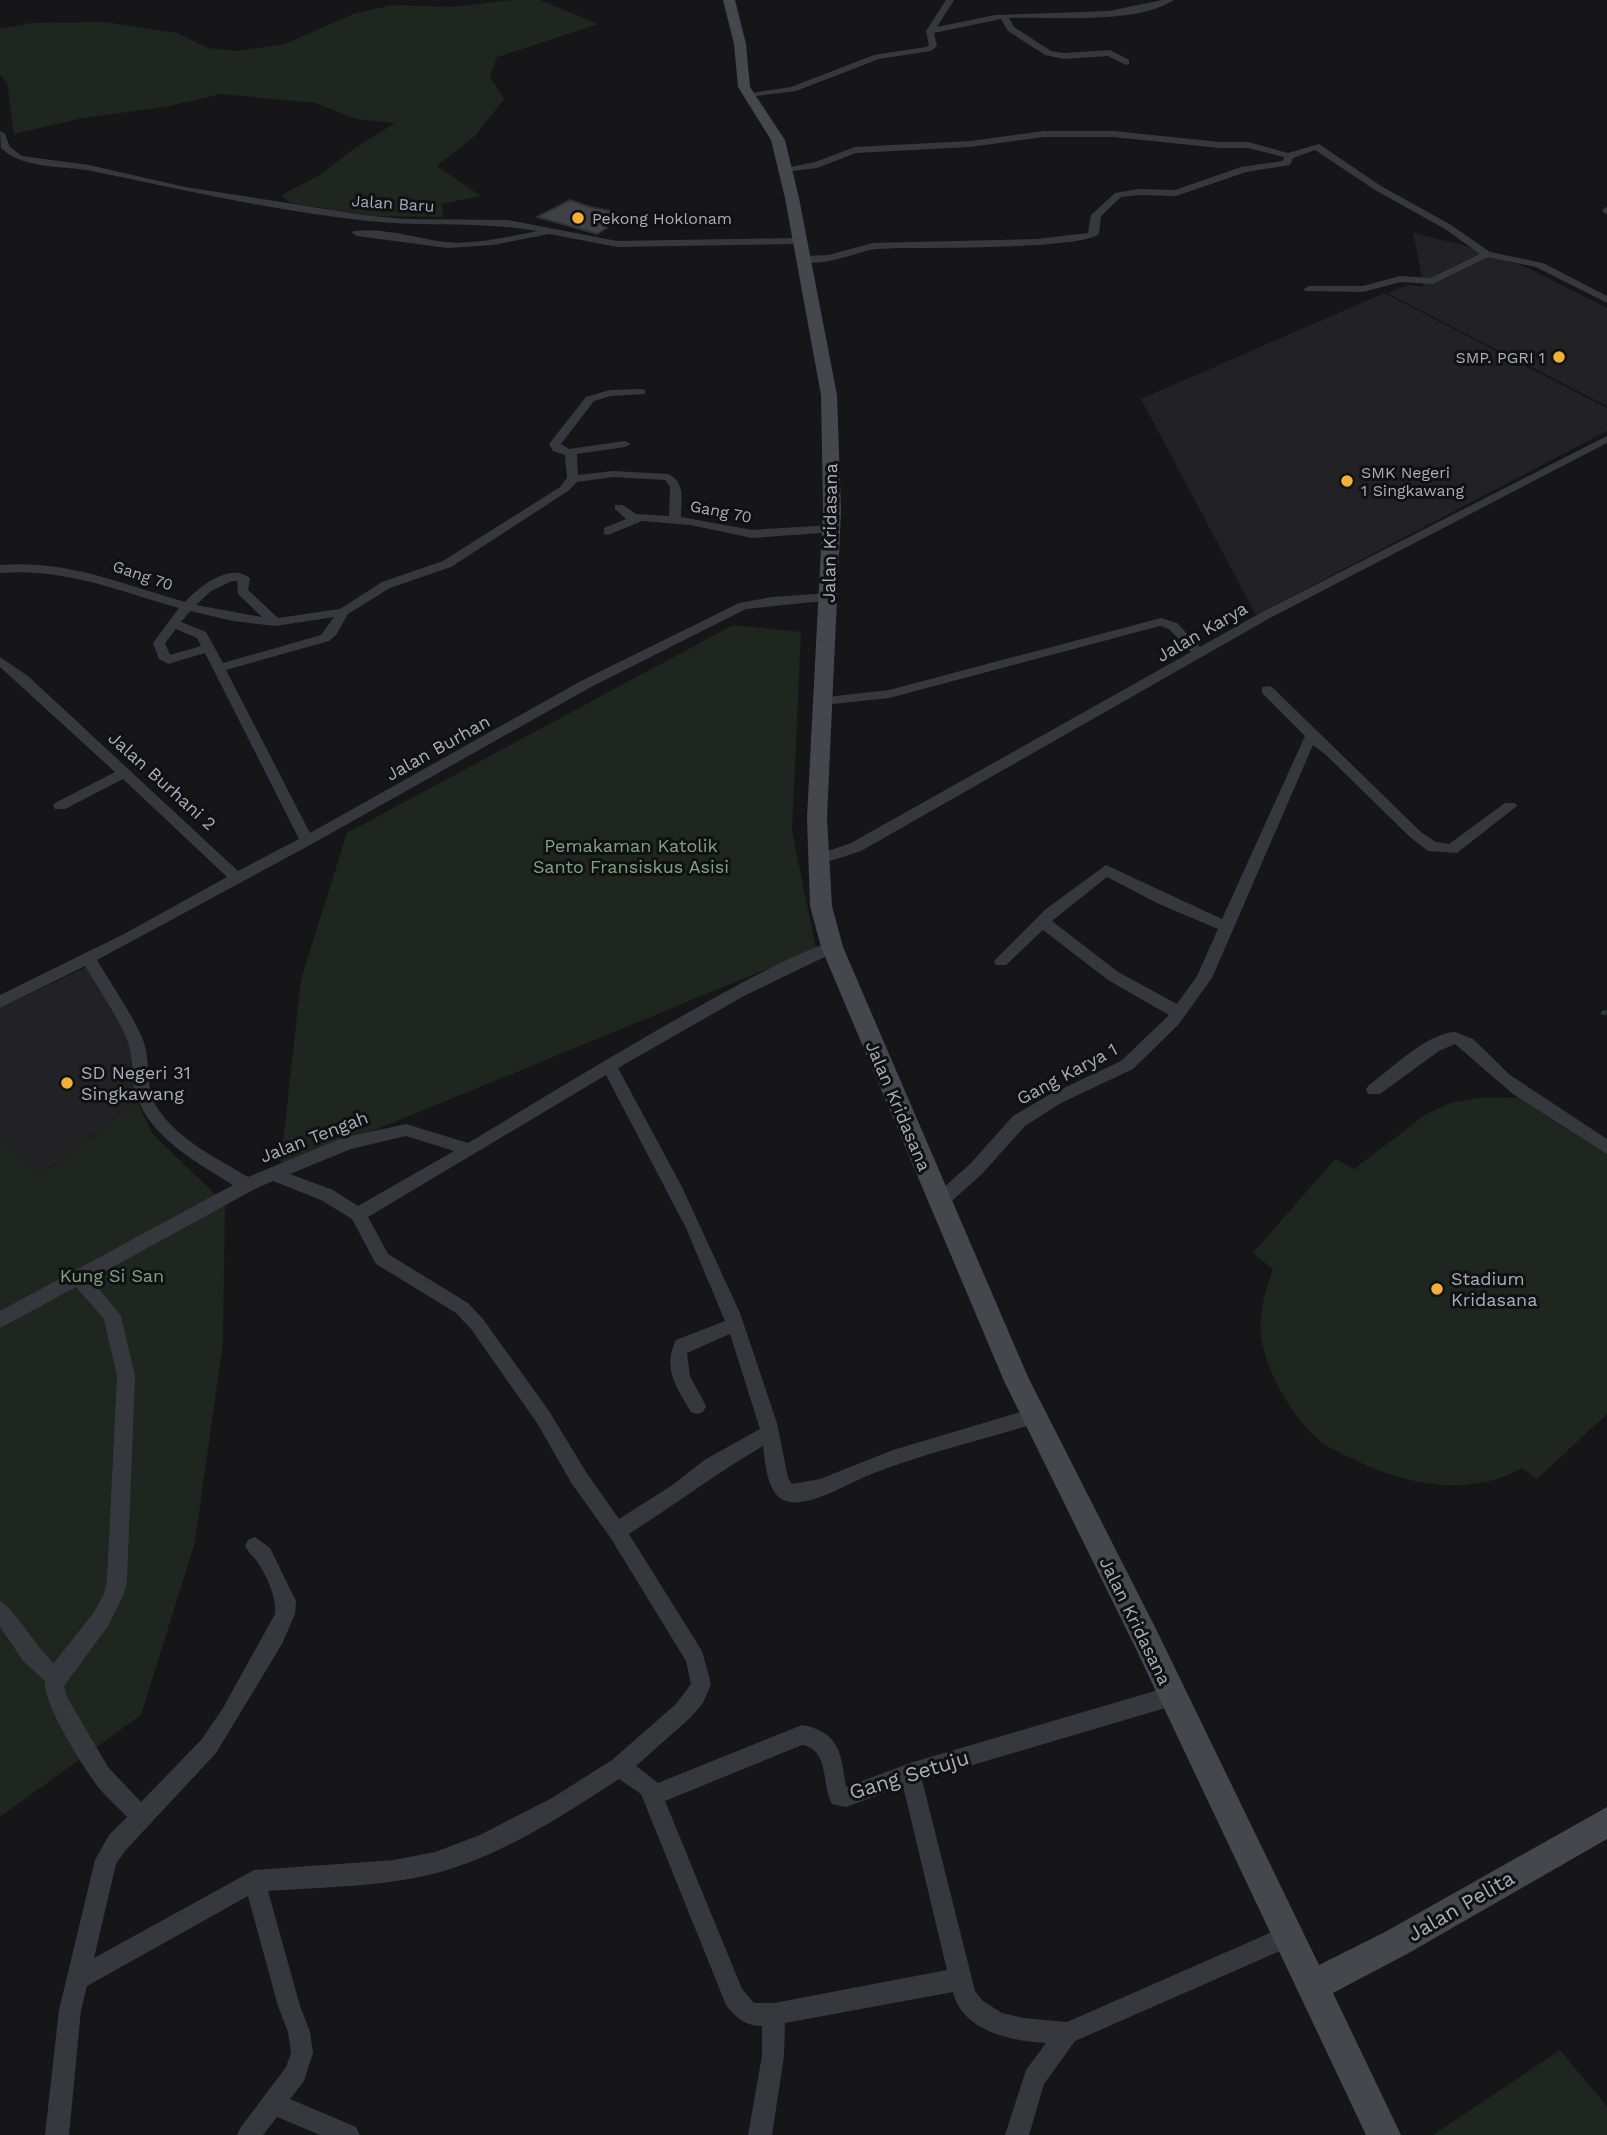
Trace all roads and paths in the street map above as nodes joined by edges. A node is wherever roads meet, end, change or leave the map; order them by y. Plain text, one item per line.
1 (729, 0) edge
2 (950, 0) edge
3 (1170, 0) edge
4 (1004, 16) junction
5 (930, 31) junction
6 (1126, 62) dead end
7 (748, 94) junction
8 (0, 134) edge
9 (1289, 156) junction
10 (785, 169) junction
11 (554, 231) junction
12 (357, 233) dead end
13 (801, 250) junction
14 (1487, 254) junction
15 (1308, 289) dead end
16 (1607, 300) edge
17 (641, 392) dead end
18 (1604, 443) edge
19 (625, 444) dead end
20 (570, 452) junction
21 (573, 479) junction
22 (619, 507) dead end
23 (634, 517) junction
24 (675, 519) junction
25 (831, 529) junction
26 (608, 531) dead end
27 (0, 569) edge
28 (829, 597) junction
29 (188, 606) junction
30 (342, 612) junction
31 (275, 622) junction
32 (174, 624) junction
33 (208, 648) junction
34 (1200, 654) junction
35 (0, 661) edge
36 (220, 668) junction
37 (1267, 690) dead end
38 (823, 701) junction
39 (1318, 743) junction
40 (124, 773) junction
41 (60, 806) dead end
42 (1510, 806) dead end
43 (307, 841) junction
44 (818, 860) junction
45 (237, 878) junction
46 (1043, 922) junction
47 (1226, 927) junction
48 (832, 947) junction
49 (88, 958) junction
50 (1001, 961) dead end
51 (0, 1002) edge
52 (1179, 1013) junction
53 (610, 1068) junction
54 (1374, 1090) dead end
55 (1607, 1147) edge
56 (470, 1150) junction
57 (274, 1175) junction
58 (247, 1185) junction
59 (939, 1202) junction
60 (358, 1214) junction
61 (79, 1278) junction
62 (0, 1320) edge
63 (734, 1325) junction
64 (697, 1406) dead end
65 (1034, 1416) junction
66 (771, 1433) junction
67 (617, 1531) junction
68 (255, 1546) dead end
69 (0, 1610) edge
70 (56, 1677) junction
71 (1172, 1696) junction
72 (619, 1767) junction
73 (910, 1773) junction
74 (653, 1795) junction
75 (141, 1817) junction
76 (1607, 1822) edge
77 (254, 1881) junction
78 (1288, 1936) junction
79 (77, 1979) junction
80 (961, 1979) junction
81 (1312, 1986) junction
82 (774, 2014) junction
83 (1067, 2033) junction
84 (272, 2103) junction
85 (57, 2135) edge
86 (249, 2135) edge
87 (348, 2135) edge
88 (760, 2135) edge
89 (1017, 2135) edge
90 (1384, 2135) edge

1 - 7 street, Jalan Kridasana
2 - 5 street
3 - 4 street
4 - 5 street
4 - 6 street
5 - 7 street
7 - 10 street, Jalan Kridasana
8 - 11 street, Jalan Baru
9 - 10 street
9 - 13 street, Jalan Baru
9 - 14 street
10 - 13 street, Jalan Kridasana
11 - 12 street
11 - 13 street, Jalan Baru
13 - 25 street, Jalan Kridasana
14 - 15 street
14 - 16 street
17 - 20 street
18 - 34 street, Jalan Karya
19 - 20 street
20 - 21 street
21 - 24 street
21 - 30 street
22 - 23 street
23 - 24 street, Gang 70
23 - 26 street
24 - 25 street, Gang 70
25 - 28 street, Jalan Kridasana
27 - 29 street, Gang 70
28 - 38 street, Jalan Kridasana
28 - 43 street, Jalan Burhan
29 - 31 street, Gang 70
29 - 31 street
29 - 32 street
30 - 31 street, Gang 70
30 - 36 street
32 - 33 street
32 - 33 street
33 - 36 street
34 - 38 street
34 - 44 street, Jalan Karya
35 - 40 street, Jalan Burhani 2
36 - 43 street
37 - 39 street
38 - 44 street, Jalan Kridasana
39 - 42 street
39 - 47 street, Gang Karya 1
40 - 41 street
40 - 45 street, Jalan Burhani 2
43 - 45 street
44 - 48 street, Jalan Kridasana
45 - 49 street
46 - 47 street
46 - 50 street
46 - 52 street
47 - 52 street, Gang Karya 1
48 - 53 street
48 - 59 street, Jalan Kridasana
49 - 51 street
49 - 58 street
52 - 59 street, Gang Karya 1
53 - 56 street
53 - 63 street
54 - 55 street
56 - 57 street, Jalan Tengah
56 - 60 street
57 - 58 street, Jalan Tengah
57 - 60 street
58 - 61 street, Jalan Tengah
59 - 65 street, Jalan Kridasana
60 - 67 street
61 - 62 street, Jalan Tengah
61 - 70 street
63 - 64 street
63 - 66 street
65 - 66 street
65 - 71 street, Jalan Kridasana
66 - 67 street
67 - 72 street
68 - 75 street
69 - 70 street
70 - 75 street
71 - 73 street, Gang Setuju
71 - 78 street, Jalan Kridasana
72 - 74 street
72 - 77 street
73 - 74 street, Gang Setuju
73 - 80 street
74 - 82 street
75 - 79 street
76 - 81 street, Jalan Pelita
77 - 79 street
77 - 84 street
78 - 81 street, Jalan Kridasana
78 - 83 street
79 - 85 street
80 - 82 street
80 - 83 street
81 - 90 street, Jalan Kridasana
82 - 88 street
83 - 89 street
84 - 86 street
84 - 87 street

